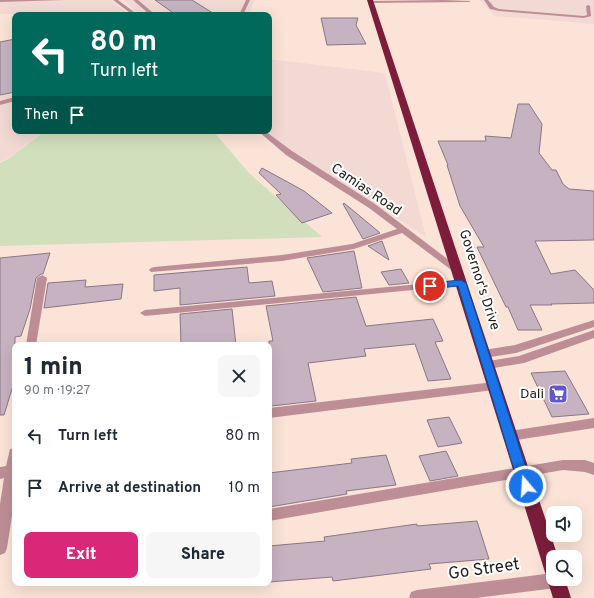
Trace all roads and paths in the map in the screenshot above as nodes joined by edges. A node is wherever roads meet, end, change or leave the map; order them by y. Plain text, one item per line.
1 (62, 0) edge
2 (115, 0) edge
3 (135, 0) edge
4 (248, 0) edge
5 (486, 0) edge
6 (587, 0) edge
7 (0, 1) edge
8 (371, 1) edge
9 (469, 1) edge
10 (588, 6) junction
11 (594, 6) edge
12 (132, 12) edge
13 (150, 12) dead end
14 (242, 12) edge
15 (12, 100) edge
16 (0, 103) edge
17 (265, 134) edge
18 (403, 230) junction
19 (154, 270) dead end
20 (457, 270) junction
21 (42, 278) dead end
22 (461, 283) junction
23 (145, 313) dead end
24 (594, 323) edge
25 (594, 334) edge
26 (32, 342) edge
27 (486, 359) junction
28 (494, 386) junction
29 (272, 413) edge
30 (594, 422) edge
31 (510, 436) junction
32 (12, 459) edge
33 (594, 469) edge
34 (6, 472) edge
35 (522, 473) junction
36 (272, 515) edge
37 (0, 548) edge
38 (546, 550) edge
39 (546, 578) edge
40 (558, 586) edge
41 (417, 598) edge
42 (562, 598) edge

1 - 7 street
2 - 12 street
3 - 13 street
4 - 14 street
5 - 10 street
6 - 10 street
8 - 9 street
8 - 20 highway, Governor's Drive
10 - 11 street
15 - 16 street
17 - 18 street, Camias Road
18 - 19 street
18 - 20 street, Camias Road
20 - 22 highway, Governor's Drive
21 - 26 street
22 - 23 street
22 - 27 highway, Governor's Drive
24 - 27 street
25 - 27 street
27 - 28 highway, Governor's Drive
28 - 29 street
28 - 31 highway, Governor's Drive
30 - 31 street
31 - 35 highway, Governor's Drive
32 - 34 street
33 - 35 street
34 - 37 street
35 - 36 street
35 - 38 highway, Governor's Drive
39 - 41 street, Go Street
40 - 42 highway, Governor's Drive

